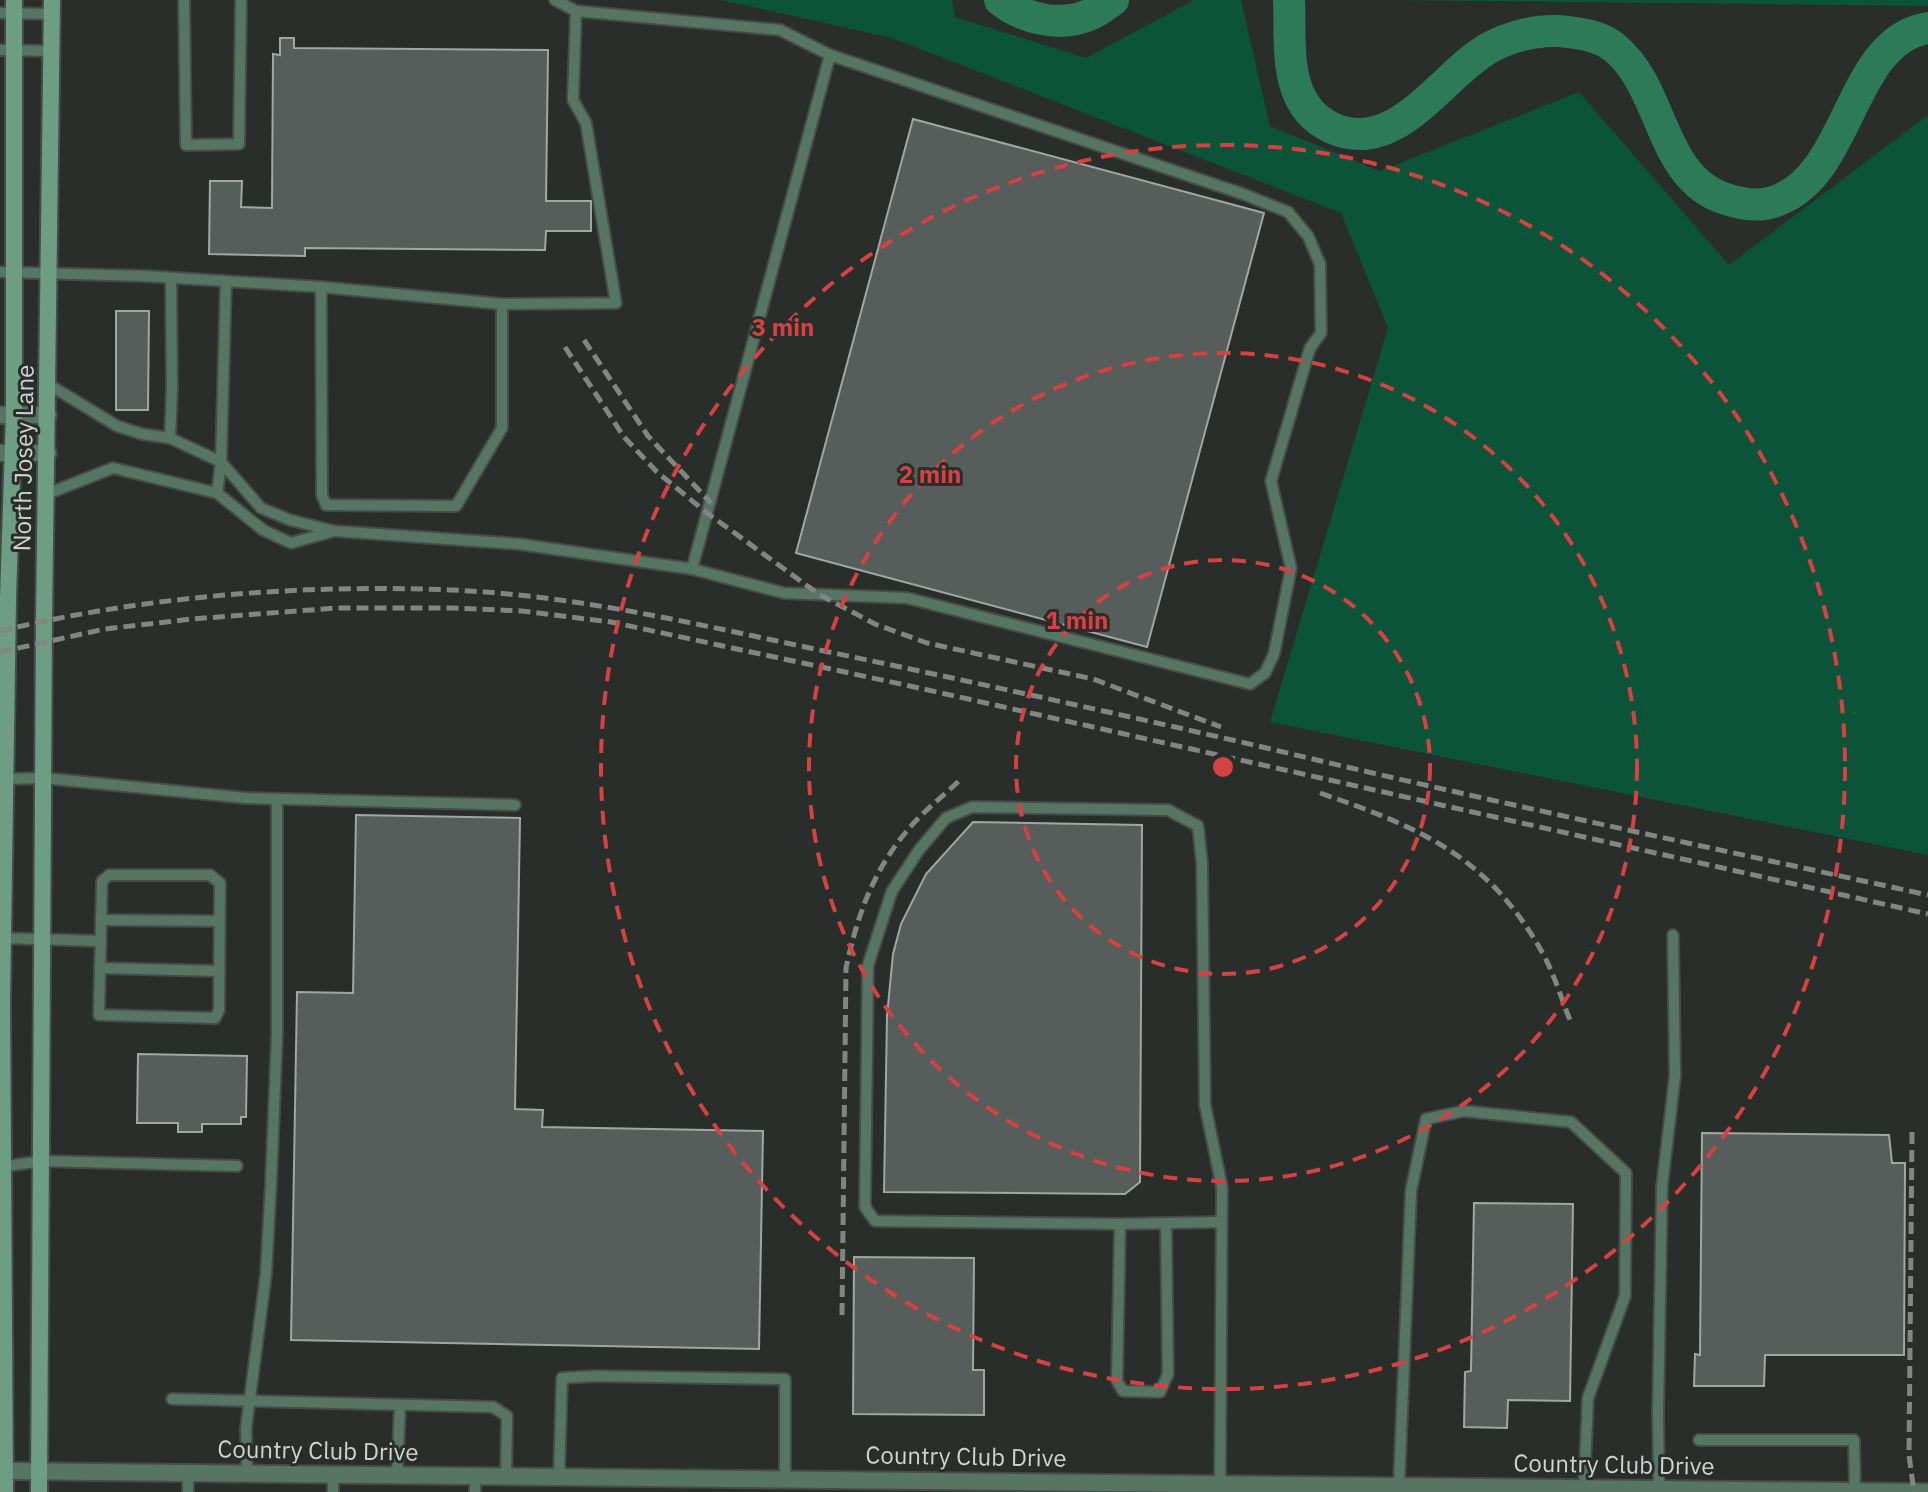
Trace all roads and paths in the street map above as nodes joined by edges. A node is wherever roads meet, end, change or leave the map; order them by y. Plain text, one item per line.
1 (184, 0) edge
2 (241, 0) edge
3 (555, 0) edge
4 (52, 7) edge
5 (10, 9) edge
6 (576, 11) junction
7 (7, 51) edge
8 (51, 51) junction
9 (830, 55) junction
10 (7, 161) edge
11 (7, 218) edge
12 (7, 272) edge
13 (49, 272) junction
14 (171, 278) junction
15 (226, 281) junction
16 (321, 287) junction
17 (502, 304) junction
18 (48, 384) junction
19 (7, 415) edge
20 (48, 415) junction
21 (170, 438) junction
22 (6, 453) edge
23 (48, 453) junction
24 (221, 462) junction
25 (217, 493) junction
26 (47, 494) junction
27 (334, 531) junction
28 (692, 569) junction
29 (4, 711) edge
30 (43, 778) junction
31 (7, 779) junction
32 (277, 799) junction
33 (515, 805) dead end
34 (2, 880) edge
35 (101, 920) junction
36 (219, 921) junction
37 (1673, 935) dead end
38 (2, 938) edge
39 (42, 939) junction
40 (100, 941) junction
41 (100, 968) junction
42 (219, 971) junction
43 (1, 1008) edge
44 (41, 1161) junction
45 (237, 1166) dead end
46 (2, 1167) edge
47 (1221, 1222) junction
48 (1166, 1223) junction
49 (1120, 1224) junction
50 (2, 1255) edge
51 (2, 1365) edge
52 (172, 1399) dead end
53 (2, 1400) edge
54 (249, 1401) junction
55 (400, 1405) junction
56 (1699, 1440) dead end
57 (39, 1470) junction
58 (5, 1471) junction
59 (188, 1472) junction
60 (247, 1473) junction
61 (333, 1474) junction
62 (397, 1475) junction
63 (559, 1476) junction
64 (785, 1478) junction
65 (516, 1481) edge
66 (1220, 1483) junction
67 (475, 1484) edge
68 (665, 1485) edge
69 (834, 1485) edge
70 (1399, 1485) junction
71 (944, 1486) edge
72 (1584, 1487) junction
73 (1659, 1488) junction
74 (1499, 1489) edge
75 (1603, 1490) edge
76 (1855, 1490) edge
77 (5, 1492) edge
78 (39, 1492) edge
79 (188, 1492) edge
80 (333, 1492) edge
81 (1927, 1492) edge

1 - 2 lane
3 - 6 lane
4 - 5 lane
4 - 8 main road, North Josey Lane
5 - 7 main road, North Josey Lane
6 - 9 lane
6 - 17 lane
7 - 8 lane
7 - 10 main road, North Josey Lane
8 - 13 main road, North Josey Lane
9 - 28 lane
9 - 28 lane
10 - 11 main road, North Josey Lane
11 - 12 main road, North Josey Lane
12 - 13 lane
12 - 19 main road, North Josey Lane
13 - 14 lane
13 - 18 main road, North Josey Lane
14 - 15 lane
14 - 21 lane
15 - 16 lane
15 - 24 lane
16 - 17 lane
16 - 17 lane
18 - 20 main road, North Josey Lane
18 - 21 lane
19 - 20 street
19 - 22 main road, North Josey Lane
20 - 23 main road, North Josey Lane
21 - 24 lane
22 - 23 street
22 - 29 main road, North Josey Lane
23 - 26 main road, North Josey Lane
24 - 25 lane
24 - 27 lane
25 - 26 lane
25 - 27 lane
26 - 30 main road, North Josey Lane
27 - 28 lane
29 - 31 main road, North Josey Lane
30 - 31 lane
30 - 32 lane
30 - 39 main road, North Josey Lane
31 - 34 main road, North Josey Lane
32 - 33 lane
32 - 54 lane
34 - 38 main road, North Josey Lane
35 - 36 lane
35 - 36 lane
35 - 40 lane
36 - 42 lane
37 - 73 lane
38 - 39 lane
38 - 43 main road, North Josey Lane
39 - 40 lane
39 - 44 main road, North Josey Lane
40 - 41 lane
41 - 42 lane
41 - 42 lane
43 - 46 main road, North Josey Lane
44 - 45 lane
44 - 46 lane
44 - 57 main road, North Josey Lane
46 - 50 main road, North Josey Lane
47 - 48 lane
47 - 49 lane
47 - 66 lane
48 - 49 lane
48 - 49 lane
50 - 51 main road, North Josey Lane
51 - 53 main road, North Josey Lane
52 - 54 lane
53 - 58 main road, North Josey Lane
54 - 55 lane
54 - 60 lane
55 - 62 lane
55 - 65 lane
56 - 76 lane
57 - 58 street, Country Club Drive
57 - 59 street, Country Club Drive
57 - 78 main road, North Josey Lane
58 - 77 main road, North Josey Lane
59 - 60 street, Country Club Drive
59 - 79 lane
60 - 61 street, Country Club Drive
61 - 62 street, Country Club Drive
61 - 80 lane
62 - 67 street, Country Club Drive
63 - 64 lane
63 - 65 street, Country Club Drive
63 - 68 street, Country Club Drive
64 - 68 street, Country Club Drive
64 - 69 street, Country Club Drive
65 - 67 street, Country Club Drive
66 - 70 street, Country Club Drive
66 - 71 street, Country Club Drive
69 - 71 street, Country Club Drive
70 - 72 lane
70 - 74 street, Country Club Drive
72 - 74 street, Country Club Drive
72 - 75 street, Country Club Drive
73 - 75 street, Country Club Drive
73 - 76 street, Country Club Drive
76 - 81 street, Country Club Drive

